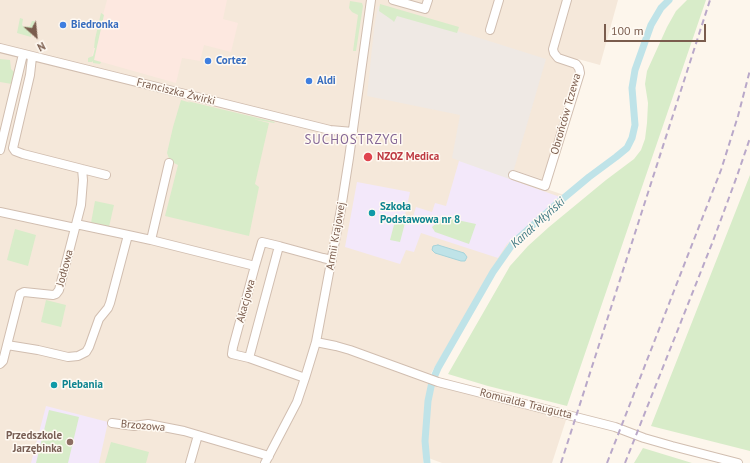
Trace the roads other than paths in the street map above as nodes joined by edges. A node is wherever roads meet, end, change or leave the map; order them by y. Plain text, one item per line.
1 (371, 0) edge
2 (393, 0) edge
3 (428, 0) edge
4 (499, 0) edge
5 (567, 0) edge
6 (490, 30) dead end
7 (0, 48) edge
8 (23, 54) junction
9 (32, 57) junction
10 (353, 132) junction
11 (0, 150) edge
12 (169, 163) dead end
13 (82, 169) junction
14 (106, 175) dead end
15 (513, 176) dead end
16 (0, 212) edge
17 (76, 226) junction
18 (128, 235) junction
19 (151, 240) junction
20 (279, 246) junction
21 (332, 260) junction
22 (255, 266) junction
23 (316, 342) junction
24 (7, 345) junction
25 (249, 358) junction
26 (0, 364) edge
27 (305, 378) junction
28 (112, 422) dead end
29 (198, 435) junction
30 (267, 459) edge
31 (190, 463) edge
32 (738, 463) edge

1 - 10 street, Armii Krajowej
2 - 3 street
4 - 6 street
5 - 15 street, Obrońców Tczewa
7 - 8 street, Franciszka Żwirki
8 - 9 street, Franciszka Żwirki
8 - 11 street
9 - 10 street, Franciszka Żwirki
9 - 13 street
10 - 21 street, Armii Krajowej
12 - 19 street
13 - 14 street
13 - 17 street, Jodłowa
16 - 17 street
17 - 18 street, Akacjowa
17 - 24 street, Jodłowa
18 - 19 street, Akacjowa
18 - 24 street
19 - 22 street, Akacjowa
20 - 21 street
20 - 22 street
20 - 25 street, Akacjowa
21 - 23 street, Armii Krajowej
22 - 25 street, Akacjowa
23 - 27 street, Armii Krajowej
23 - 32 street, Romualda Traugutta
24 - 26 street, Jodłowa
25 - 27 street, Akacjowa
27 - 30 street, Armii Krajowej
28 - 29 street, Brzozowa
29 - 30 street, Brzozowa
29 - 31 street

